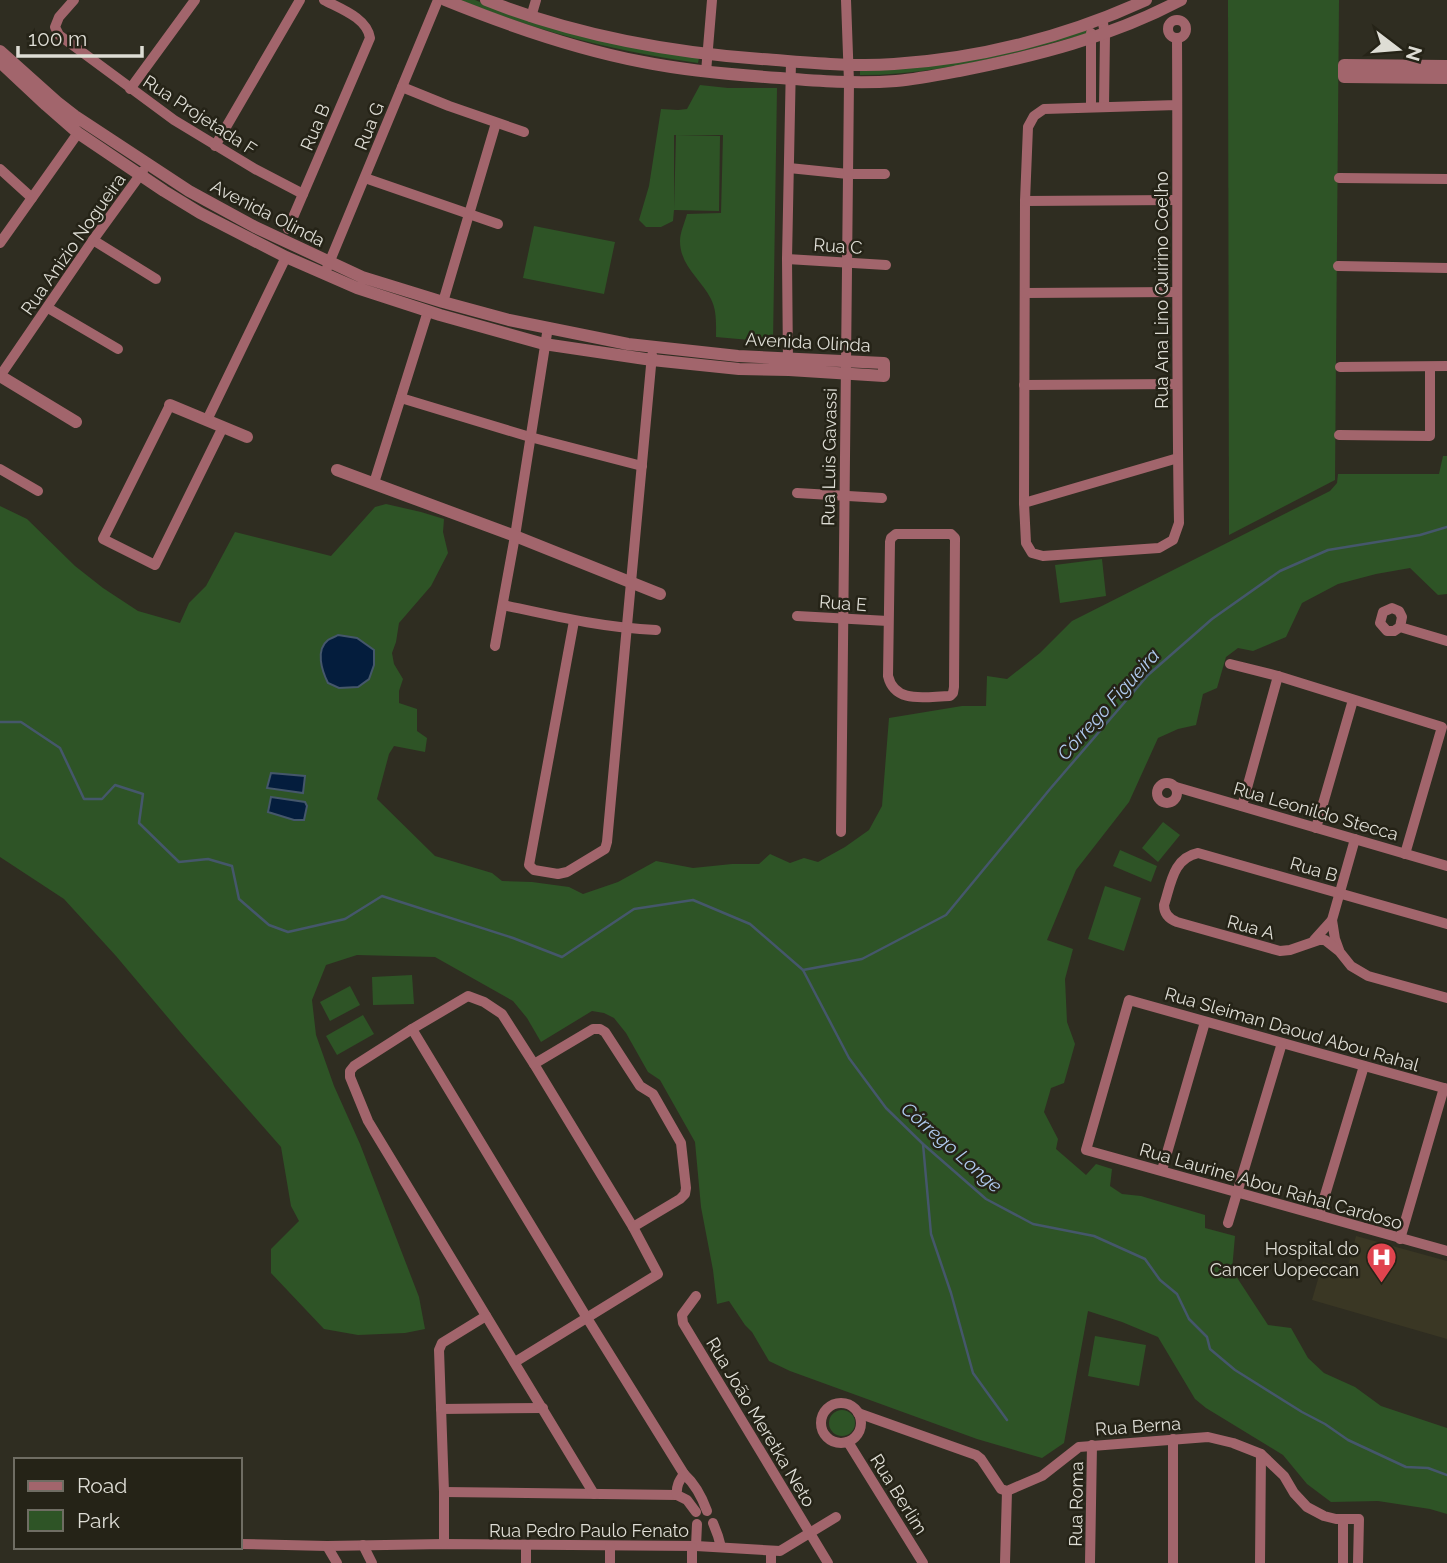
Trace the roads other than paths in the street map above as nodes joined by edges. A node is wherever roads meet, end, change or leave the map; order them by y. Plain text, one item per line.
1 (74, 0) edge
2 (195, 0) edge
3 (300, 0) edge
4 (324, 0) edge
5 (438, 0) edge
6 (445, 0) edge
7 (486, 0) edge
8 (536, 0) edge
9 (712, 0) edge
10 (846, 0) edge
11 (1146, 0) edge
12 (1181, 0) edge
13 (531, 17) junction
14 (1096, 20) junction
15 (1099, 36) junction
16 (1177, 38) dead end
17 (0, 51) edge
18 (708, 55) junction
19 (790, 61) junction
20 (0, 62) edge
21 (849, 65) junction
22 (1447, 66) edge
23 (706, 72) junction
24 (1447, 78) edge
25 (790, 79) junction
26 (849, 82) junction
27 (402, 87) junction
28 (130, 89) junction
29 (1177, 105) junction
30 (1104, 106) junction
31 (1091, 107) junction
32 (496, 123) junction
33 (82, 128) junction
34 (524, 132) dead end
35 (215, 146) junction
36 (789, 168) junction
37 (0, 169) edge
38 (144, 170) junction
39 (848, 174) junction
40 (885, 174) dead end
41 (365, 178) junction
42 (1339, 178) dead end
43 (1447, 179) edge
44 (303, 194) junction
45 (32, 198) junction
46 (1176, 200) junction
47 (1026, 201) junction
48 (468, 215) junction
49 (498, 224) dead end
50 (288, 229) dead end
51 (253, 233) junction
52 (93, 240) junction
53 (0, 243) edge
54 (286, 257) junction
55 (788, 258) junction
56 (847, 262) junction
57 (886, 265) dead end
58 (1338, 266) dead end
59 (1447, 268) edge
60 (327, 269) junction
61 (156, 279) dead end
62 (1177, 292) junction
63 (1025, 293) junction
64 (443, 302) junction
65 (48, 308) junction
66 (428, 312) junction
67 (488, 314) junction
68 (548, 327) junction
69 (486, 328) junction
70 (544, 344) junction
71 (118, 349) dead end
72 (652, 354) junction
73 (788, 364) junction
74 (1447, 366) edge
75 (846, 367) junction
76 (1430, 367) junction
77 (1340, 368) dead end
78 (0, 376) edge
79 (1177, 384) junction
80 (1024, 385) junction
81 (401, 398) junction
82 (170, 405) joint
83 (207, 421) junction
84 (76, 422) dead end
85 (223, 427) junction
86 (1339, 435) dead end
87 (247, 437) dead end
88 (530, 437) junction
89 (1178, 457) junction
90 (642, 466) junction
91 (0, 469) edge
92 (337, 470) dead end
93 (374, 483) junction
94 (38, 491) dead end
95 (797, 493) dead end
96 (844, 496) junction
97 (882, 498) dead end
98 (1024, 503) junction
99 (515, 536) junction
100 (630, 582) junction
101 (660, 594) dead end
102 (503, 605) junction
103 (797, 616) dead end
104 (843, 619) junction
105 (574, 621) junction
106 (888, 621) junction
107 (1400, 627) dead end
108 (626, 629) junction
109 (656, 630) dead end
110 (1447, 640) edge
111 (495, 646) dead end
112 (1230, 664) dead end
113 (1278, 676) junction
114 (1353, 700) junction
115 (1176, 792) dead end
116 (1242, 806) junction
117 (1316, 828) junction
118 (841, 832) dead end
119 (1355, 839) junction
120 (1405, 853) junction
121 (1447, 866) edge
122 (1176, 867) joint
123 (1340, 893) junction
124 (1332, 920) junction
125 (1447, 924) edge
126 (1311, 942) junction
127 (1339, 951) junction
128 (1447, 998) edge
129 (1205, 1022) junction
130 (412, 1029) junction
131 (1282, 1043) junction
132 (534, 1064) junction
133 (1364, 1066) junction
134 (1445, 1089) edge
135 (1086, 1150) joint
136 (1162, 1170) junction
137 (1238, 1192) junction
138 (1319, 1215) junction
139 (1228, 1223) dead end
140 (633, 1227) junction
141 (1400, 1239) junction
142 (1447, 1251) edge
143 (696, 1296) dead end
144 (486, 1316) junction
145 (587, 1318) junction
146 (514, 1362) junction
147 (543, 1408) junction
148 (441, 1409) junction
149 (858, 1413) junction
150 (1173, 1439) junction
151 (848, 1442) junction
152 (1093, 1445) junction
153 (1261, 1454) junction
154 (684, 1474) junction
155 (1007, 1491) junction
156 (444, 1492) junction
157 (594, 1494) junction
158 (677, 1495) junction
159 (836, 1517) dead end
160 (1343, 1520) junction
161 (713, 1523) dead end
162 (697, 1524) dead end
163 (810, 1534) junction
164 (444, 1544) junction
165 (242, 1545) edge
166 (363, 1545) junction
167 (327, 1546) junction
168 (526, 1546) junction
169 (610, 1546) junction
170 (694, 1546) junction
171 (720, 1547) junction
172 (771, 1551) junction
173 (337, 1563) edge
174 (372, 1563) edge
175 (526, 1563) edge
176 (610, 1563) edge
177 (692, 1563) edge
178 (771, 1563) edge
179 (828, 1563) edge
180 (923, 1563) edge
181 (1006, 1563) edge
182 (1090, 1563) edge
183 (1173, 1563) edge
184 (1260, 1563) edge
185 (1343, 1563) edge
186 (1358, 1563) edge

1 - 28 street, Rua Projetada F
2 - 28 street
3 - 35 street
4 - 44 street, Rua B
5 - 27 street, Rua G
6 - 23 street
7 - 13 street
8 - 13 street
9 - 18 street
10 - 21 street
11 - 14 street
12 - 15 street
13 - 18 street
14 - 15 street
14 - 21 street
15 - 26 street
15 - 30 street
15 - 31 street
16 - 29 street, Rua Ana Lino Quirino Coelho
17 - 33 street, Avenida Olinda
18 - 19 street
18 - 23 street
19 - 21 street
19 - 25 street
20 - 33 street, Avenida Olinda
21 - 26 street, Rua Luis Gavassi
22 - 24 street
23 - 25 street
25 - 26 street
25 - 36 street
26 - 39 street, Rua Luis Gavassi
27 - 32 street
27 - 41 street, Rua G
28 - 35 street, Rua Projetada F
29 - 30 street
29 - 46 street, Rua Ana Lino Quirino Coelho
30 - 31 street
31 - 47 street
32 - 34 street
32 - 48 street
33 - 38 street, Avenida Olinda
33 - 45 street
35 - 44 street, Rua Projetada F
36 - 39 street
36 - 55 street
37 - 45 street
38 - 51 street, Avenida Olinda
38 - 52 street, Rua Anizio Nogueira
39 - 40 street
39 - 56 street, Rua Luis Gavassi
41 - 48 street
41 - 60 street, Rua G
42 - 43 street
44 - 50 street, Rua B
45 - 53 street
46 - 47 street
46 - 62 street, Rua Ana Lino Quirino Coelho
47 - 63 street
48 - 49 street
48 - 64 street
51 - 54 street, Avenida Olinda
51 - 60 street, Avenida Olinda
52 - 61 street
52 - 65 street, Rua Anizio Nogueira
54 - 60 street, Avenida Olinda
54 - 83 street
55 - 56 street, Rua C
55 - 73 street
56 - 57 street, Rua C
56 - 75 street, Rua Luis Gavassi
58 - 59 street
60 - 64 street, Avenida Olinda
60 - 66 street, Avenida Olinda
62 - 63 street
62 - 79 street, Rua Ana Lino Quirino Coelho
63 - 80 street
64 - 67 street, Avenida Olinda
65 - 71 street
65 - 78 street, Rua Anizio Nogueira
66 - 69 street, Avenida Olinda
66 - 81 street
67 - 68 street, Avenida Olinda
67 - 69 street
68 - 70 street
68 - 72 street, Avenida Olinda
69 - 70 street, Avenida Olinda
70 - 72 street, Avenida Olinda
70 - 88 street
72 - 73 street, Avenida Olinda
72 - 90 street
73 - 75 street, Avenida Olinda
74 - 76 street
75 - 96 street, Rua Luis Gavassi
76 - 77 street
76 - 86 street
78 - 84 street
79 - 80 street
79 - 89 street, Rua Ana Lino Quirino Coelho
80 - 98 street
81 - 88 street
81 - 93 street
82 - 83 street
82 - 85 street
83 - 85 street
85 - 87 street
88 - 90 street
88 - 99 street
89 - 98 street
89 - 98 street, Rua Ana Lino Quirino Coelho
90 - 100 street
91 - 94 street
92 - 93 street
93 - 99 street
95 - 96 street
96 - 97 street
96 - 104 street, Rua Luis Gavassi
99 - 100 street
99 - 102 street
100 - 101 street
100 - 108 street
102 - 105 street
102 - 111 street
103 - 104 street, Rua E
104 - 106 street, Rua E
104 - 118 street, Rua Luis Gavassi
105 - 108 street
105 - 108 street
106 - 106 street
107 - 110 street
108 - 109 street
112 - 113 street
113 - 114 street
113 - 116 street
114 - 117 street
114 - 120 street
115 - 116 street, Rua Leonildo Stecca
116 - 117 street, Rua Leonildo Stecca
117 - 119 street, Rua Leonildo Stecca
119 - 120 street, Rua Leonildo Stecca
119 - 123 street
120 - 121 street, Rua Leonildo Stecca
122 - 123 street, Rua B
122 - 126 street, Rua A
123 - 124 street
123 - 125 street, Rua B
124 - 126 street
124 - 127 street
126 - 127 street
127 - 128 street
129 - 131 street, Rua Sleiman Daoud Abou Rahal
129 - 135 street, Rua Sleiman Daoud Abou Rahal
129 - 136 street
130 - 132 street
130 - 144 street
130 - 145 street
131 - 133 street, Rua Sleiman Daoud Abou Rahal
131 - 137 street
132 - 140 street
132 - 140 street
133 - 134 street, Rua Sleiman Daoud Abou Rahal
133 - 138 street
134 - 141 street
135 - 136 street, Rua Laurine Abou Rahal Cardoso
136 - 137 street, Rua Laurine Abou Rahal Cardoso
137 - 138 street, Rua Laurine Abou Rahal Cardoso
137 - 139 street
138 - 141 street, Rua Laurine Abou Rahal Cardoso
140 - 145 street
141 - 142 street, Rua Laurine Abou Rahal Cardoso
143 - 163 street, Rua João Meretka Neto
144 - 146 street
144 - 148 street
145 - 146 street
145 - 154 street
146 - 147 street
147 - 148 street
147 - 157 street
148 - 156 street
149 - 151 street
149 - 151 street
149 - 155 street
150 - 152 street, Rua Berna
150 - 153 street, Rua Berna
150 - 183 street
151 - 180 street, Rua Berlim
152 - 155 street, Rua Berna
152 - 182 street, Rua Roma
153 - 160 street, Rua Berna
153 - 184 street
154 - 158 street
154 - 158 street
155 - 181 street
156 - 157 street
156 - 164 street
157 - 158 street
159 - 163 street, Rua Pedro Paulo Fenato
160 - 185 street
160 - 186 street
161 - 171 street
162 - 170 street
163 - 172 street, Rua Pedro Paulo Fenato
163 - 179 street, Rua João Meretka Neto
164 - 166 street, Rua Pedro Paulo Fenato
164 - 168 street, Rua Pedro Paulo Fenato
165 - 167 street, Rua Pedro Paulo Fenato
166 - 167 street, Rua Pedro Paulo Fenato
166 - 174 street
167 - 173 street
168 - 169 street, Rua Pedro Paulo Fenato
168 - 175 street
169 - 170 street, Rua Pedro Paulo Fenato
169 - 176 street
170 - 171 street, Rua Pedro Paulo Fenato
170 - 177 street
171 - 172 street, Rua Pedro Paulo Fenato
172 - 178 street

